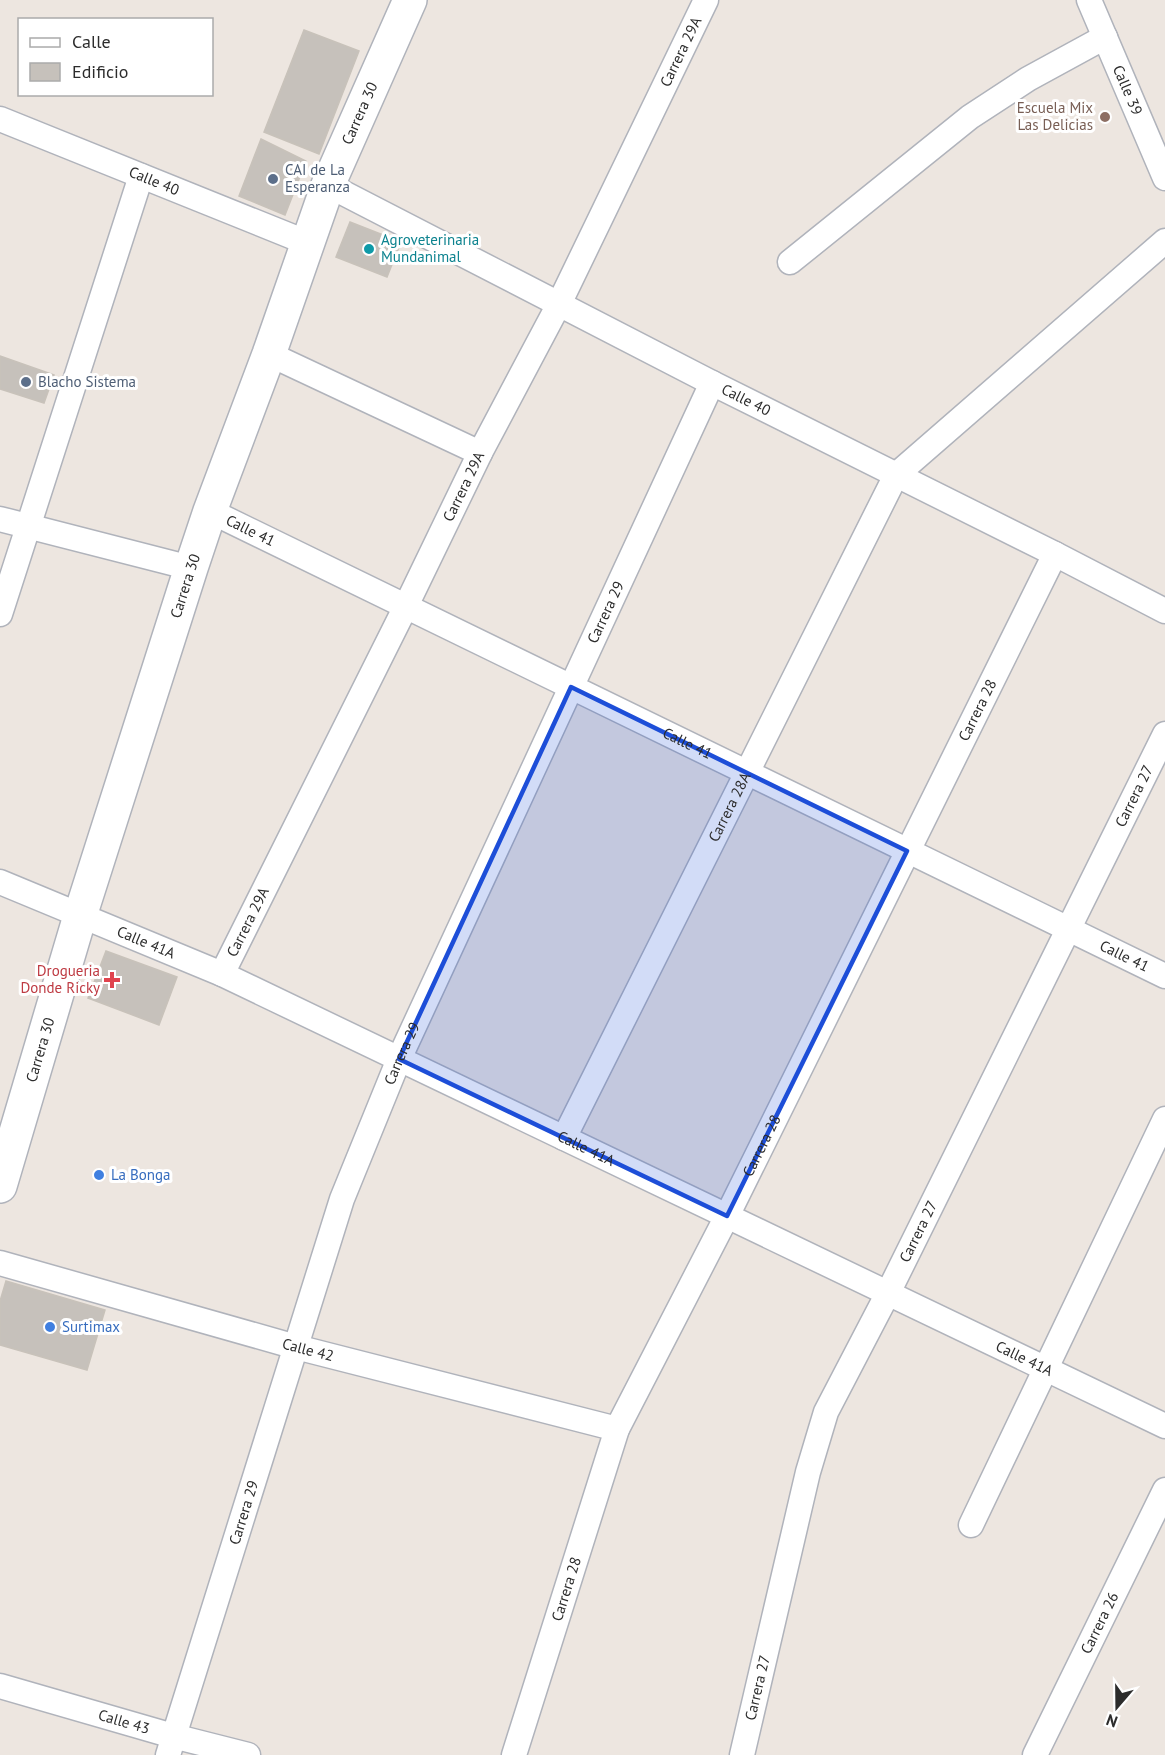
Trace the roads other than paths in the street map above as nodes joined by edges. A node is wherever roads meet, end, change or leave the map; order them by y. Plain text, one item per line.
1 (410, 0) edge
2 (706, 0) edge
3 (1089, 0) edge
4 (1104, 37) junction
5 (0, 119) edge
6 (141, 176) junction
7 (1165, 178) edge
8 (328, 186) junction
9 (1165, 241) edge
10 (308, 243) junction
11 (790, 262) dead end
12 (559, 304) junction
13 (269, 354) junction
14 (712, 383) junction
15 (480, 453) junction
16 (896, 475) junction
17 (210, 511) junction
18 (0, 519) edge
19 (28, 526) junction
20 (1054, 554) junction
21 (190, 568) junction
22 (406, 606) junction
23 (1165, 611) edge
24 (0, 614) edge
25 (571, 687) junction
26 (1165, 734) edge
27 (747, 772) junction
28 (907, 851) junction
29 (0, 882) edge
30 (80, 916) junction
31 (1067, 929) junction
32 (222, 974) junction
33 (1165, 976) edge
34 (399, 1059) junction
35 (1165, 1119) edge
36 (564, 1138) junction
37 (0, 1186) edge
38 (726, 1216) junction
39 (0, 1263) edge
40 (888, 1293) junction
41 (296, 1347) junction
42 (1046, 1369) junction
43 (1165, 1426) edge
44 (617, 1429) junction
45 (1165, 1490) edge
46 (971, 1525) dead end
47 (0, 1686) edge
48 (171, 1745) edge
49 (248, 1755) edge
50 (514, 1755) edge
51 (742, 1755) edge
52 (1035, 1755) edge

1 - 8 main road, Carrera 30
2 - 12 street, Carrera 29A
3 - 4 street, Calle 39
4 - 7 street, Calle 39
4 - 11 street
5 - 6 street, Calle 40
6 - 10 street, Calle 40
6 - 19 street
8 - 10 main road, Carrera 30
8 - 12 street, Calle 40
9 - 16 street
10 - 13 main road, Carrera 30
12 - 14 street, Calle 40
12 - 15 street, Carrera 29A
13 - 15 street
13 - 17 main road, Carrera 30
14 - 16 street, Calle 40
14 - 25 street, Carrera 29
15 - 22 street, Carrera 29A
16 - 20 street, Calle 40
16 - 27 street, Carrera 28A
17 - 21 main road, Carrera 30
17 - 22 street, Calle 41
18 - 19 street
19 - 21 street
19 - 24 street
20 - 23 street, Calle 40
20 - 28 street, Carrera 28
21 - 30 main road, Carrera 30
22 - 25 street, Calle 41
22 - 32 street, Carrera 29A
25 - 27 street, Calle 41
25 - 34 street, Carrera 29
26 - 31 street, Carrera 27
27 - 28 street, Calle 41
27 - 36 street, Carrera 28A
28 - 31 street, Calle 41
28 - 38 street, Carrera 28
29 - 30 street, Calle 41A
30 - 32 street, Calle 41A
30 - 37 main road, Carrera 30
31 - 33 street, Calle 41
31 - 40 street, Carrera 27
32 - 34 street, Calle 41A
34 - 36 street, Calle 41A
34 - 41 street, Carrera 29
35 - 42 street
36 - 38 street, Calle 41A
38 - 40 street, Calle 41A
38 - 44 street, Carrera 28
39 - 41 street, Calle 42
40 - 42 street, Calle 41A
40 - 51 street, Carrera 27
41 - 44 street, Calle 42
41 - 48 street, Carrera 29
42 - 43 street, Calle 41A
42 - 46 street
44 - 50 street, Carrera 28
45 - 52 street, Carrera 26
47 - 48 street, Calle 43
48 - 49 street, Calle 43

